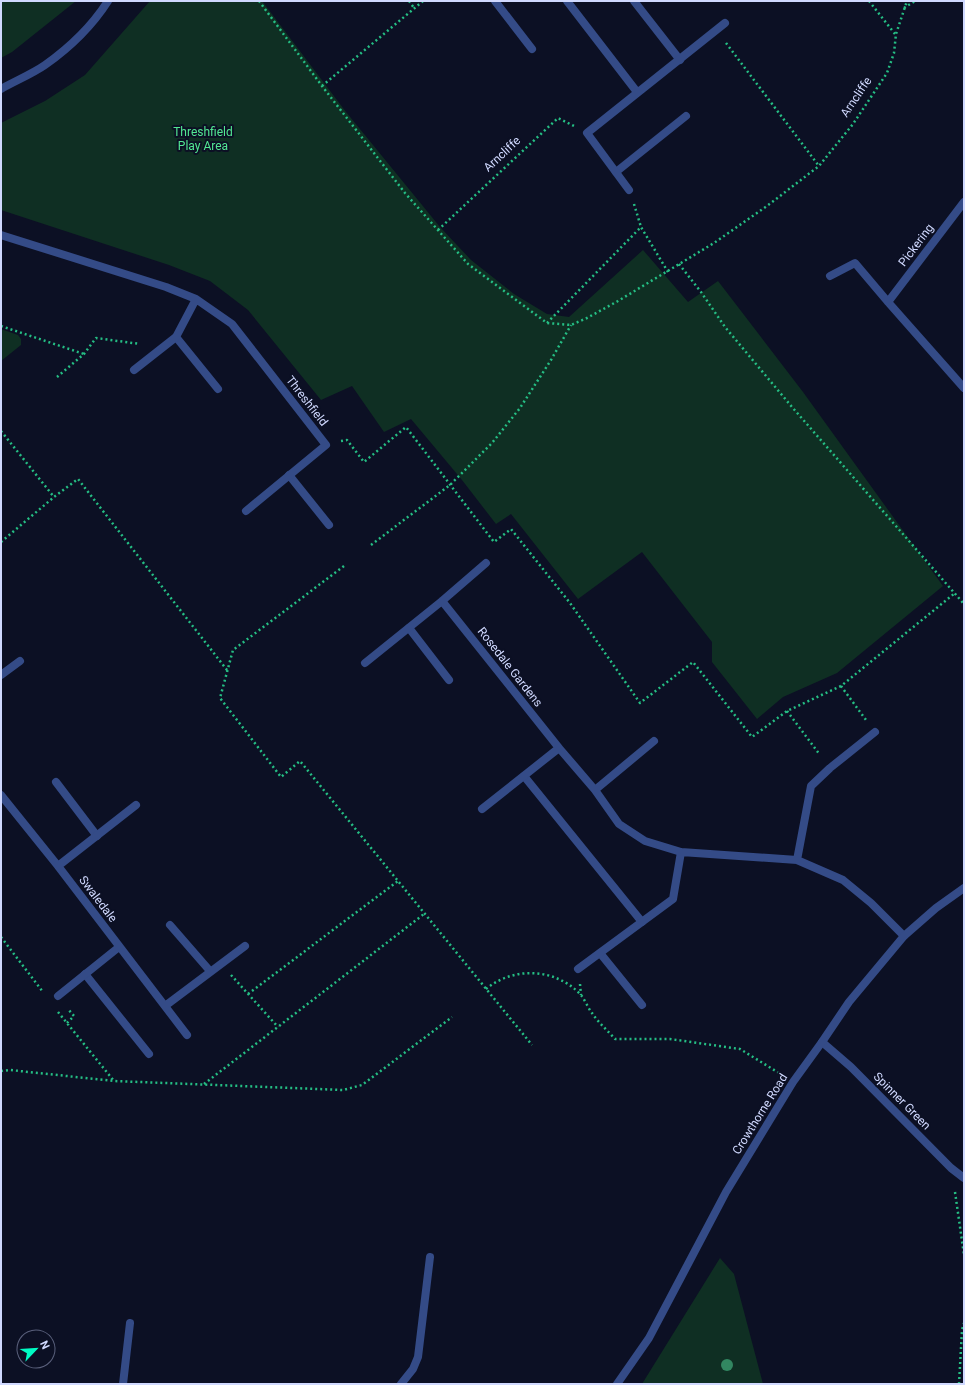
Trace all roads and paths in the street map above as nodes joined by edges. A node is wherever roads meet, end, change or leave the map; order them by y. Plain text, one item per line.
1 (108, 1) edge
2 (259, 1) edge
3 (409, 1) edge
4 (423, 1) edge
5 (495, 1) edge
6 (567, 1) edge
7 (634, 1) edge
8 (870, 1) edge
9 (908, 1) edge
10 (915, 1) edge
11 (414, 8) junction
12 (904, 8) junction
13 (725, 23) dead end
14 (716, 30) junction
15 (896, 34) junction
16 (532, 49) dead end
17 (680, 60) junction
18 (322, 86) junction
19 (1, 89) edge
20 (638, 92) junction
21 (686, 116) dead end
22 (587, 132) junction
23 (819, 166) junction
24 (616, 172) junction
25 (629, 190) joint
26 (964, 202) edge
27 (641, 226) junction
28 (438, 230) junction
29 (1, 235) edge
30 (679, 264) junction
31 (668, 272) junction
32 (830, 276) dead end
33 (196, 299) junction
34 (888, 302) junction
35 (547, 323) junction
36 (571, 324) junction
37 (1, 326) edge
38 (176, 337) junction
39 (163, 347) junction
40 (84, 354) junction
41 (134, 370) dead end
42 (57, 377) dead end
43 (964, 388) edge
44 (218, 389) dead end
45 (1, 431) edge
46 (326, 445) junction
47 (289, 475) junction
48 (450, 484) junction
49 (54, 497) junction
50 (246, 510) dead end
51 (329, 525) dead end
52 (1, 542) edge
53 (371, 545) dead end
54 (486, 563) dead end
55 (344, 566) dead end
56 (955, 593) junction
57 (442, 601) junction
58 (964, 604) edge
59 (409, 628) junction
60 (20, 661) dead end
61 (365, 663) dead end
62 (227, 670) junction
63 (1, 675) edge
64 (449, 680) dead end
65 (841, 686) junction
66 (787, 711) junction
67 (875, 732) joint
68 (654, 741) dead end
69 (559, 748) junction
70 (830, 768) junction
71 (524, 776) junction
72 (56, 782) dead end
73 (595, 790) junction
74 (1, 795) edge
75 (136, 805) dead end
76 (482, 809) dead end
77 (97, 836) junction
78 (681, 852) junction
79 (797, 860) junction
80 (58, 866) junction
81 (398, 881) junction
82 (964, 888) edge
83 (424, 914) junction
84 (642, 922) junction
85 (170, 925) dead end
86 (904, 936) junction
87 (245, 946) dead end
88 (119, 947) junction
89 (600, 953) junction
90 (220, 963) junction
91 (578, 969) dead end
92 (210, 971) junction
93 (85, 974) junction
94 (486, 989) junction
95 (248, 994) junction
96 (58, 996) dead end
97 (642, 1005) dead end
98 (165, 1006) junction
99 (452, 1017) dead end
100 (278, 1027) junction
101 (187, 1035) dead end
102 (822, 1042) junction
103 (532, 1045) dead end
104 (149, 1054) dead end
105 (775, 1070) dead end
106 (1, 1071) edge
107 (203, 1084) junction
108 (951, 1168) junction
109 (964, 1178) edge
110 (964, 1255) edge
111 (430, 1257) dead end
112 (130, 1323) dead end
113 (964, 1323) edge
114 (123, 1384) edge
115 (400, 1384) edge
116 (617, 1384) edge
117 (958, 1384) edge

1 - 19 street
2 - 18 path
3 - 11 path
4 - 11 path
5 - 16 street
6 - 20 street
7 - 17 street
8 - 15 path
9 - 12 path, Arncliffe
10 - 12 path
11 - 18 path
12 - 15 path, Arncliffe
13 - 14 street
14 - 17 street
14 - 23 path
15 - 23 path, Arncliffe
17 - 20 street
18 - 28 path
20 - 22 street
21 - 24 street
22 - 24 street
22 - 28 path, Arncliffe
23 - 30 path, Arncliffe
24 - 25 street
25 - 27 path
26 - 34 street, Pickering
27 - 31 path
27 - 35 path
28 - 35 path
29 - 33 street, Threshfield
30 - 31 path, Arncliffe
30 - 56 path
31 - 36 path, Arncliffe
32 - 34 street
33 - 38 street
33 - 46 street, Threshfield
34 - 43 street
35 - 36 path, Arncliffe
36 - 48 path
37 - 40 path
38 - 39 street
38 - 44 street
39 - 40 path
39 - 41 street
40 - 42 path
45 - 49 path
46 - 47 street, Threshfield
46 - 48 path
47 - 50 street, Threshfield
47 - 51 street
48 - 53 path
48 - 66 path
49 - 52 path
49 - 62 path
54 - 57 street
55 - 62 path
56 - 58 path
56 - 65 path
57 - 59 street
57 - 69 street, Rosedale Gardens
59 - 61 street
59 - 64 street
60 - 63 street
62 - 81 path
65 - 66 path
65 - 67 path
66 - 70 path
67 - 70 street
68 - 73 street
69 - 71 street
69 - 73 street, Rosedale Gardens
70 - 79 street
71 - 76 street
71 - 84 street
72 - 77 street
73 - 78 street, Rosedale Gardens
74 - 80 street, Swaledale
75 - 77 street
77 - 80 street
78 - 79 street, Rosedale Gardens
78 - 84 street
79 - 86 street, Rosedale Gardens
80 - 88 street, Swaledale
81 - 83 path
81 - 95 path
82 - 86 street, Crowthorne Road
83 - 94 path
83 - 100 path
84 - 89 street
85 - 92 street
86 - 102 street, Crowthorne Road
87 - 90 street
88 - 93 street
88 - 98 street, Swaledale
89 - 91 street
89 - 97 street
90 - 92 street
90 - 95 path
92 - 98 street
93 - 96 street
93 - 104 street
94 - 103 path
94 - 105 path
95 - 100 path
98 - 101 street, Swaledale
99 - 107 path
100 - 107 path
102 - 108 street, Spinner Green
102 - 116 street, Crowthorne Road
106 - 107 path
108 - 109 street, Spinner Green
108 - 110 path
111 - 115 street
112 - 114 street
113 - 117 path

